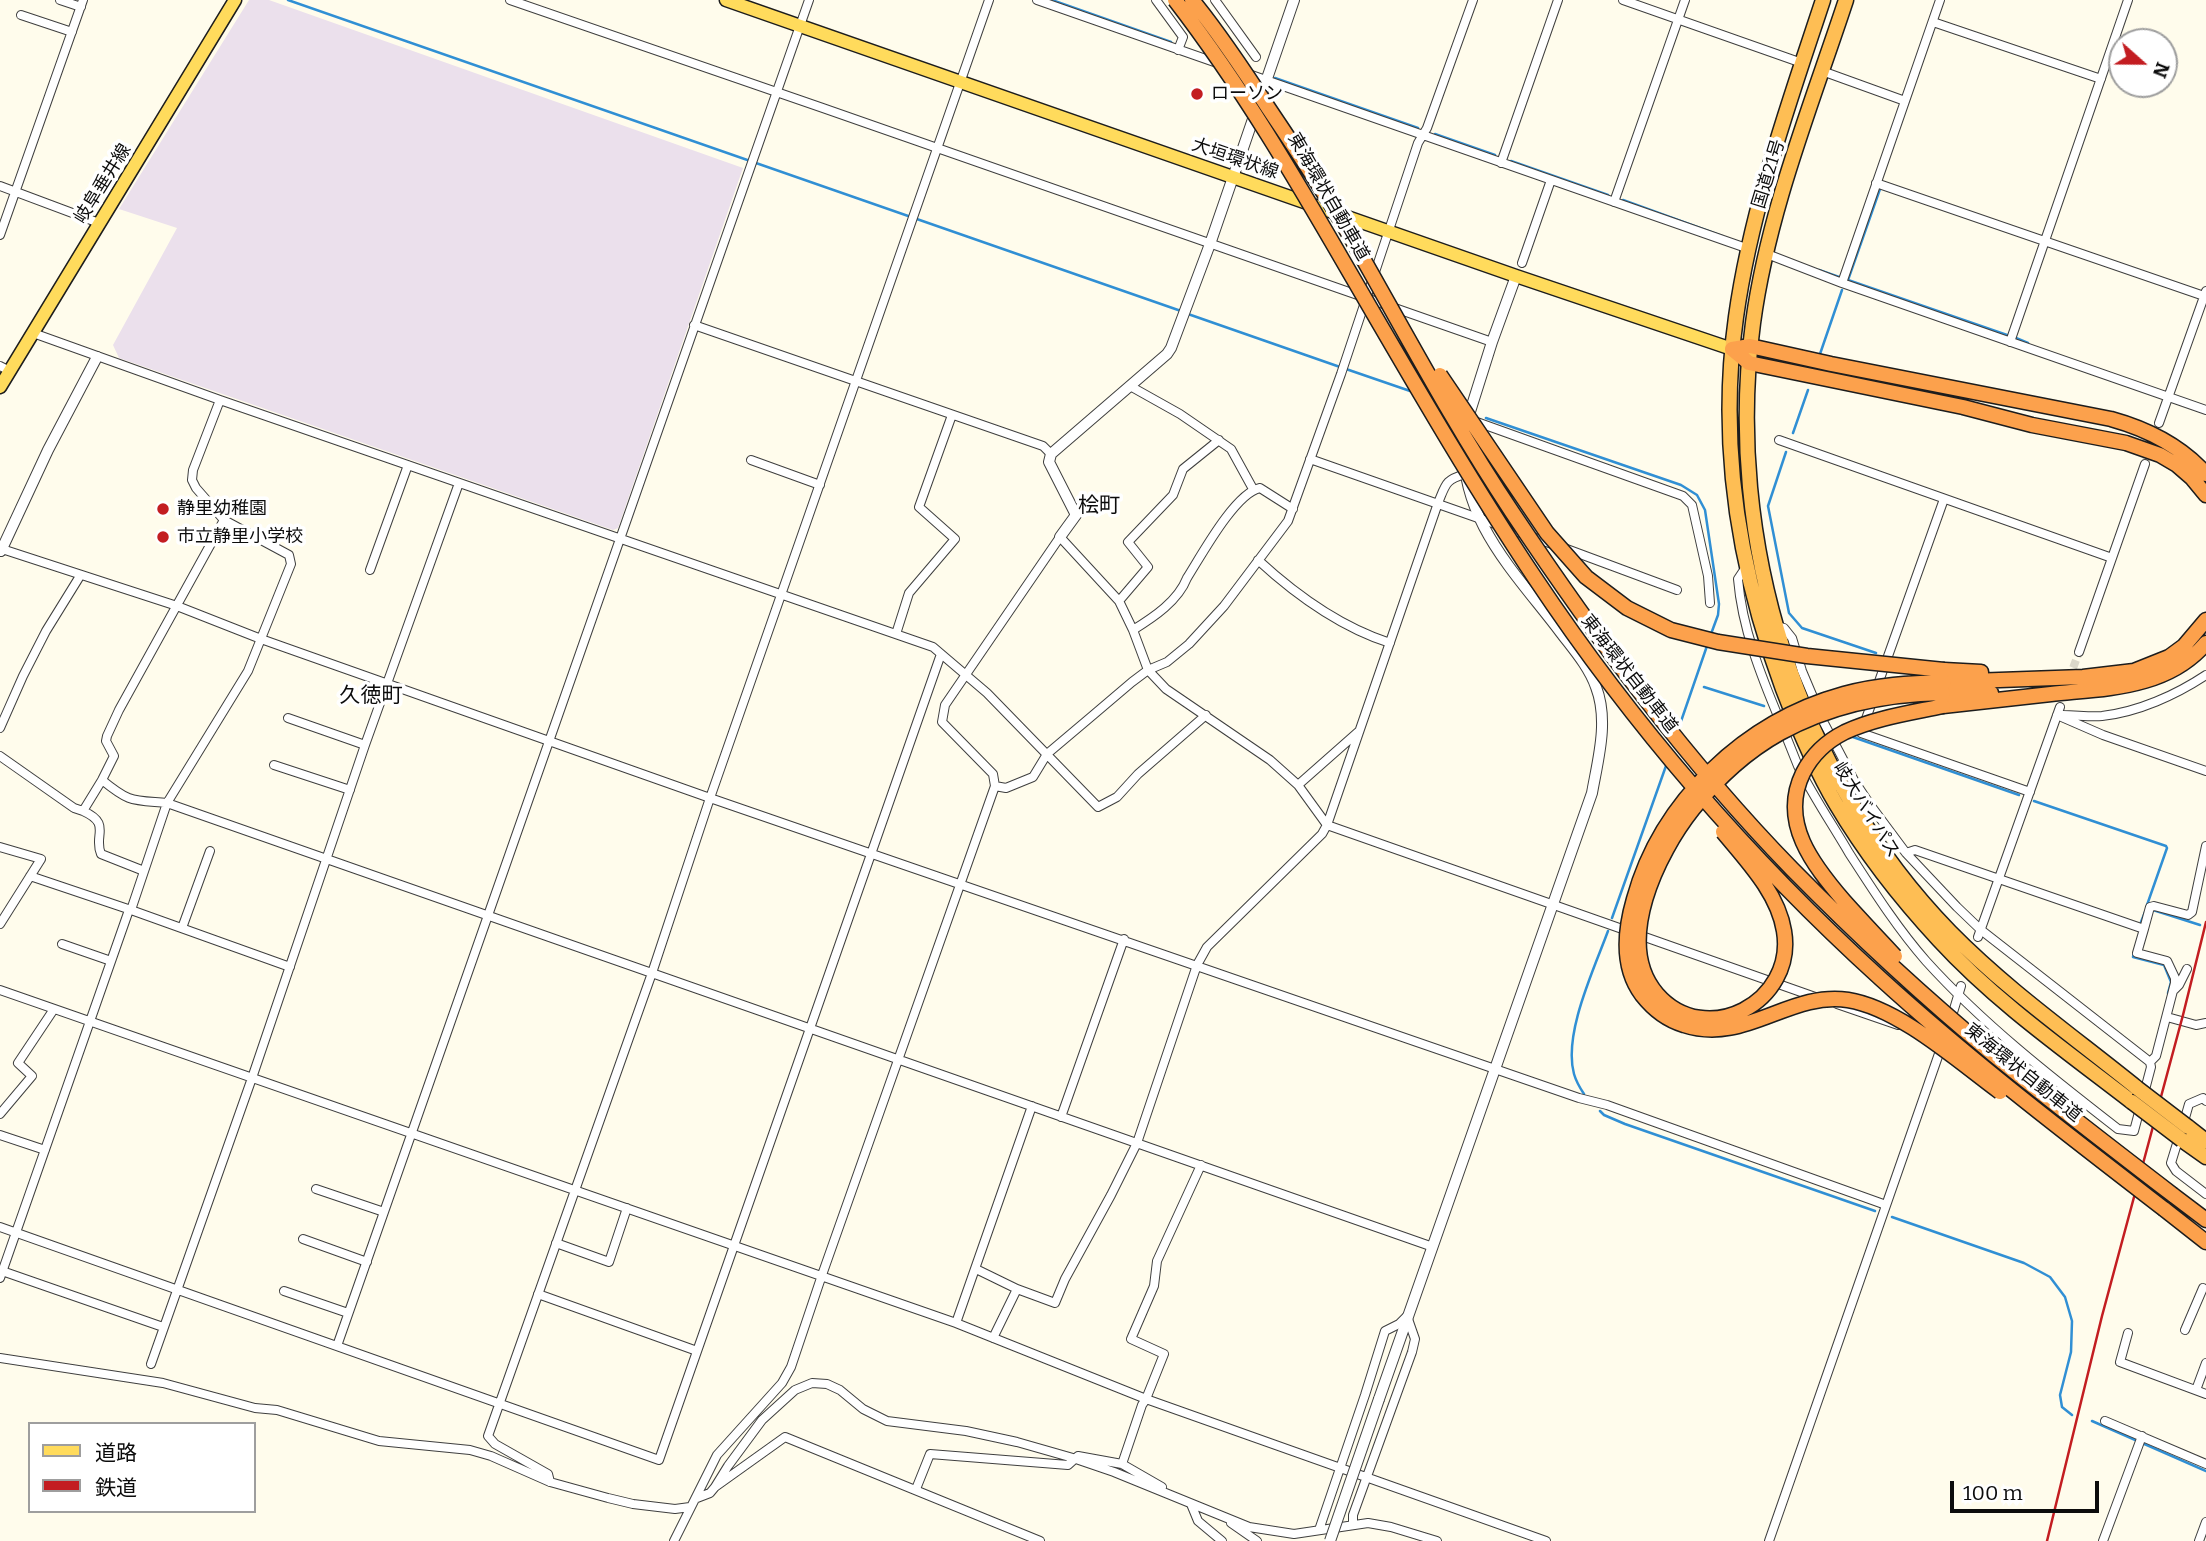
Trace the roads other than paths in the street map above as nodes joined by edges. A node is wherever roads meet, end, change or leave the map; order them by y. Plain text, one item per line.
1 (60, 0) edge
2 (235, 0) edge
3 (510, 0) edge
4 (726, 0) edge
5 (809, 0) edge
6 (989, 0) edge
7 (1037, 0) edge
8 (1157, 0) edge
9 (1181, 0) edge
10 (1192, 0) edge
11 (1215, 0) edge
12 (1294, 0) edge
13 (1473, 0) edge
14 (1558, 0) edge
15 (1623, 0) edge
16 (1685, 0) edge
17 (1822, 0) edge
18 (1846, 0) edge
19 (1940, 0) edge
20 (2128, 0) edge
21 (82, 4) edge
22 (1171, 6) edge
23 (21, 15) dead end
24 (1679, 19) junction
25 (1933, 22) junction
26 (800, 26) junction
27 (72, 32) junction
28 (1178, 50) junction
29 (1256, 57) dead end
30 (1802, 63) junction
31 (1822, 71) junction
32 (2101, 79) junction
33 (1265, 80) junction
34 (961, 82) junction
35 (776, 91) junction
36 (1905, 101) junction
37 (1423, 135) junction
38 (937, 149) junction
39 (1501, 163) junction
40 (1233, 177) junction
41 (1551, 180) junction
42 (1876, 183) junction
43 (0, 186) edge
44 (16, 191) junction
45 (1614, 202) junction
46 (99, 223) junction
47 (1389, 231) junction
48 (0, 235) edge
49 (1350, 236) junction
50 (2045, 242) junction
51 (1210, 244) junction
52 (1749, 248) junction
53 (1767, 254) junction
54 (1522, 263) dead end
55 (1516, 276) junction
56 (1842, 283) junction
57 (2205, 294) edge
58 (1366, 299) junction
59 (694, 325) junction
60 (33, 333) junction
61 (1492, 342) junction
62 (2010, 342) junction
63 (1750, 346) junction
64 (1732, 349) junction
65 (97, 357) junction
66 (1749, 363) junction
67 (5, 369) edge
68 (856, 381) junction
69 (1130, 386) junction
70 (0, 387) edge
71 (2169, 397) junction
72 (220, 400) junction
73 (2206, 410) edge
74 (952, 415) junction
75 (1468, 419) junction
76 (2159, 424) tunnel mouth
77 (1219, 440) junction
78 (1779, 440) dead end
79 (1051, 454) junction
80 (1310, 459) junction
81 (751, 460) dead end
82 (2145, 464) tunnel mouth
83 (408, 465) junction
84 (1465, 474) junction
85 (2206, 474) edge
86 (459, 483) junction
87 (820, 485) junction
88 (1253, 489) junction
89 (2206, 495) edge
90 (1944, 499) junction
91 (1438, 503) junction
92 (1293, 509) junction
93 (1477, 516) junction
94 (224, 520) junction
95 (1060, 537) junction
96 (619, 538) junction
97 (1, 551) edge
98 (2112, 558) junction
99 (1258, 560) junction
100 (1746, 567) junction
101 (370, 570) dead end
102 (80, 576) junction
103 (1677, 590) dead end
104 (782, 594) junction
105 (1119, 601) junction
106 (1710, 603) dead end
107 (177, 606) junction
108 (2206, 620) edge
109 (1776, 626) junction
110 (1133, 629) junction
111 (896, 634) junction
112 (261, 639) junction
113 (1579, 642) junction
114 (1390, 643) junction
115 (2206, 643) edge
116 (2078, 653) tunnel mouth
117 (941, 654) junction
118 (1148, 670) junction
119 (965, 674) junction
120 (2206, 675) edge
121 (387, 684) junction
122 (1943, 688) junction
123 (2058, 711) junction
124 (1206, 715) junction
125 (288, 718) dead end
126 (0, 728) edge
127 (1360, 730) junction
128 (550, 740) junction
129 (365, 745) junction
130 (1047, 754) junction
131 (0, 756) edge
132 (274, 765) dead end
133 (2206, 771) edge
134 (102, 780) junction
135 (1298, 785) junction
136 (995, 786) junction
137 (350, 790) junction
138 (2030, 792) junction
139 (710, 798) junction
140 (167, 803) junction
141 (83, 811) junction
142 (1327, 825) junction
143 (2206, 846) edge
144 (0, 847) edge
145 (210, 851) dead end
146 (872, 852) junction
147 (1906, 853) junction
148 (326, 860) junction
149 (144, 871) junction
150 (30, 877) junction
151 (1998, 879) junction
152 (960, 883) junction
153 (1552, 904) junction
154 (130, 910) junction
155 (489, 916) junction
156 (0, 924) edge
157 (182, 928) junction
158 (2144, 929) junction
159 (1980, 934) junction
160 (1124, 939) junction
161 (62, 944) dead end
162 (111, 961) junction
163 (1197, 965) junction
164 (290, 967) junction
165 (2187, 969) dead end
166 (652, 973) junction
167 (0, 990) edge
168 (2174, 990) junction
169 (1960, 991) junction
170 (54, 1009) junction
171 (2167, 1017) junction
172 (90, 1021) junction
173 (2206, 1023) edge
174 (808, 1028) junction
175 (1943, 1041) junction
176 (898, 1060) junction
177 (2150, 1062) junction
178 (1495, 1068) junction
179 (2049, 1075) junction
180 (253, 1079) junction
181 (2135, 1095) junction
182 (2206, 1101) edge
183 (1032, 1106) junction
184 (0, 1114) edge
185 (1061, 1117) junction
186 (413, 1132) junction
187 (2185, 1133) junction
188 (0, 1135) edge
189 (2101, 1139) junction
190 (2206, 1141) edge
191 (1137, 1143) junction
192 (45, 1150) junction
193 (2206, 1157) edge
194 (1201, 1165) junction
195 (316, 1189) dead end
196 (575, 1189) junction
197 (2206, 1194) edge
198 (1886, 1205) junction
199 (627, 1208) junction
200 (2164, 1209) junction
201 (384, 1212) junction
202 (2206, 1220) edge
203 (0, 1227) edge
204 (16, 1232) junction
205 (303, 1239) dead end
206 (2206, 1242) edge
207 (556, 1243) junction
208 (734, 1245) junction
209 (1433, 1247) junction
210 (366, 1262) junction
211 (976, 1269) junction
212 (1, 1275) edge
213 (822, 1275) junction
214 (2203, 1288) edge
215 (1017, 1289) junction
216 (177, 1290) junction
217 (284, 1291) dead end
218 (538, 1294) junction
219 (348, 1313) junction
220 (1407, 1315) junction
221 (956, 1323) junction
222 (163, 1326) junction
223 (2185, 1330) dead end
224 (2128, 1334) dead end
225 (993, 1338) junction
226 (337, 1346) junction
227 (697, 1351) junction
228 (0, 1358) edge
229 (2206, 1363) edge
230 (151, 1364) dead end
231 (2196, 1390) junction
232 (2206, 1394) edge
233 (1146, 1399) junction
234 (500, 1403) junction
235 (2105, 1421) dead end
236 (2142, 1436) junction
237 (1073, 1458) junction
238 (1122, 1464) junction
239 (2206, 1464) edge
240 (1340, 1468) junction
241 (1367, 1477) junction
242 (550, 1482) junction
243 (715, 1488) junction
244 (916, 1489) junction
245 (1169, 1494) junction
246 (697, 1498) junction
247 (1191, 1504) junction
248 (690, 1507) junction
249 (1228, 1520) junction
250 (2206, 1522) edge
251 (1353, 1524) junction
252 (1319, 1530) junction
253 (674, 1541) edge
254 (1040, 1541) edge
255 (1222, 1541) edge
256 (1257, 1541) edge
257 (1330, 1541) edge
258 (1437, 1541) edge
259 (1546, 1541) edge
260 (1769, 1541) edge
261 (2104, 1541) edge
262 (2199, 1541) edge

1 - 21 street
2 - 46 main road, 岐阜垂井線
3 - 35 street
4 - 26 main road, 大垣環状線
5 - 26 street
6 - 34 street
7 - 28 street
8 - 22 street
9 - 22 street
10 - 49 highway, 東海環状自動車道, bridge
11 - 29 street
12 - 33 street
13 - 37 street
14 - 39 street
15 - 24 street
16 - 24 street
17 - 30 highway, 国道21号
18 - 31 highway, 国道21号
19 - 25 street
20 - 32 street
21 - 27 street
22 - 28 street
22 - 113 highway, 東海環状自動車道, bridge
23 - 27 street
24 - 30 street
24 - 45 street
25 - 32 street
25 - 36 street
26 - 34 main road, 大垣環状線
26 - 35 street
27 - 44 street
28 - 33 street
30 - 52 highway, 国道21号
31 - 36 street
31 - 53 highway, 国道21号
32 - 50 street
33 - 37 street
33 - 40 street
34 - 38 street
34 - 40 main road, 大垣環状線
35 - 38 street
35 - 59 street
36 - 42 street
37 - 39 street
37 - 47 street
38 - 51 street
38 - 68 street
39 - 41 street
40 - 47 main road, 大垣環状線
40 - 51 street
41 - 45 street
41 - 54 street
42 - 50 street
42 - 56 street
43 - 44 street
44 - 46 street
44 - 48 street
45 - 52 street
46 - 60 main road, 岐阜垂井線
47 - 55 main road, 大垣環状線
47 - 58 street
49 - 122 highway, bridge
49 - 189 highway, 東海環状自動車道, bridge
50 - 57 street
50 - 62 street
51 - 58 street
51 - 69 street
52 - 64 highway, 国道21号
53 - 56 street
53 - 63 highway, 国道21号
55 - 61 street
55 - 64 main road, 大垣環状線
56 - 62 street
57 - 71 street
58 - 61 street
58 - 80 street
59 - 68 street
59 - 96 street
60 - 65 street
60 - 67 main road, 岐阜垂井線
61 - 75 street
62 - 71 street
63 - 64 highway
63 - 66 highway, 国道21号
63 - 85 highway
64 - 66 highway
64 - 100 highway, 岐大バイパス
65 - 72 street
65 - 97 street
66 - 89 highway
66 - 109 highway, 岐大バイパス
67 - 70 main road, 岐阜垂井線
68 - 74 street
68 - 87 street
69 - 77 street
69 - 79 street
71 - 73 street
71 - 76 street
72 - 83 street
72 - 94 street
74 - 79 street
74 - 111 street
75 - 84 street
75 - 106 street
77 - 88 street
77 - 105 street
78 - 90 street
79 - 95 street
80 - 91 street
80 - 92 street
81 - 87 street
82 - 98 street
83 - 86 street
83 - 101 street
84 - 91 street
84 - 93 street
86 - 96 street
86 - 121 street
87 - 104 street
88 - 92 street
88 - 110 street
90 - 98 street
90 - 138 street
91 - 93 street
91 - 114 street
92 - 99 street
93 - 103 street
93 - 153 street
94 - 107 street
94 - 112 street
95 - 105 street
95 - 119 street
96 - 104 street
96 - 128 street
97 - 102 street
98 - 116 street
99 - 114 street
99 - 118 street
100 - 169 street
100 - 181 highway, 岐大バイパス
102 - 107 street
102 - 126 street
104 - 111 street
104 - 139 street
105 - 110 street
107 - 112 street
107 - 134 street
108 - 122 highway
109 - 147 street
109 - 181 highway, 岐大バイパス
110 - 118 street
111 - 117 street
112 - 121 street
112 - 140 street
113 - 122 highway, bridge
113 - 200 highway, 東海環状自動車道, bridge
114 - 127 street
115 - 122 highway
117 - 119 street
117 - 146 street
118 - 124 street
118 - 130 street
119 - 130 street
119 - 136 street
120 - 123 street
121 - 128 street
121 - 129 street
122 - 189 highway, bridge
122 - 200 highway, bridge
123 - 133 street
123 - 138 street
124 - 130 street
124 - 135 street
125 - 129 street
127 - 135 street
127 - 142 street
128 - 139 street
128 - 155 street
129 - 137 street
130 - 136 street
131 - 141 street
132 - 137 street
134 - 140 street
134 - 141 street
135 - 142 street
136 - 152 street
137 - 148 street
138 - 151 street
139 - 146 street
139 - 166 street
140 - 148 street
140 - 149 street
141 - 149 street
142 - 153 street
142 - 163 street
143 - 158 street
144 - 150 street
145 - 157 street
146 - 152 street
146 - 174 street
147 - 151 street
147 - 159 street
148 - 155 street
148 - 164 street
149 - 154 street
150 - 154 street
150 - 156 street
151 - 158 street
151 - 159 street
152 - 160 street
152 - 176 street
153 - 175 street
153 - 178 street
154 - 157 street
154 - 162 street
155 - 166 street
155 - 186 street
157 - 164 street
158 - 168 street
159 - 177 street
160 - 163 street
160 - 185 street
161 - 162 street
162 - 172 street
163 - 178 street
163 - 191 street
164 - 180 street
165 - 168 street
166 - 174 street
166 - 196 street
167 - 170 street
168 - 171 street
169 - 175 street
169 - 179 street
170 - 172 street
170 - 184 street
171 - 173 street
171 - 177 street
172 - 180 street
172 - 192 street
174 - 176 street
174 - 208 street
175 - 179 street
175 - 198 street
176 - 183 street
176 - 213 street
177 - 179 street
178 - 198 street
178 - 209 street
180 - 186 street
180 - 216 street
181 - 187 highway, 岐大バイパス, bridge
182 - 197 street
183 - 185 street
183 - 211 street
185 - 191 street
186 - 196 street
186 - 201 street
187 - 190 highway, 岐大バイパス
187 - 193 highway, 岐大バイパス
188 - 192 street
189 - 202 highway, 東海環状自動車道, bridge
191 - 194 street
191 - 215 street
192 - 204 street
194 - 209 street
194 - 233 street
195 - 201 street
196 - 199 street
196 - 207 street
198 - 260 street
199 - 207 street
199 - 208 street
200 - 206 highway, 東海環状自動車道
201 - 210 street
203 - 204 street
204 - 212 street
204 - 216 street
205 - 210 street
207 - 218 street
208 - 213 street
208 - 227 street
209 - 220 street
210 - 219 street
211 - 215 street
211 - 221 street
212 - 222 street
213 - 221 street
213 - 246 street
214 - 223 street
215 - 225 street
216 - 222 street
216 - 226 street
217 - 219 street
218 - 227 street
218 - 234 street
219 - 226 street
220 - 240 street
220 - 241 street
220 - 257 street, bridge
221 - 225 street
222 - 230 street
224 - 231 street
225 - 233 street
226 - 234 street
227 - 234 street
228 - 242 street
229 - 231 street
231 - 232 street
233 - 238 street
233 - 240 street
234 - 242 street
235 - 236 street
236 - 239 street
236 - 261 street
237 - 238 street
237 - 243 street
237 - 244 street
237 - 245 street
238 - 245 street
240 - 241 street
240 - 252 street
241 - 251 street
241 - 259 street
242 - 248 street
243 - 244 street
243 - 246 street
244 - 254 street
245 - 247 street
246 - 248 street
247 - 249 street
247 - 255 street
248 - 253 street
249 - 252 street
249 - 256 street
250 - 262 street
251 - 252 street
251 - 258 street

